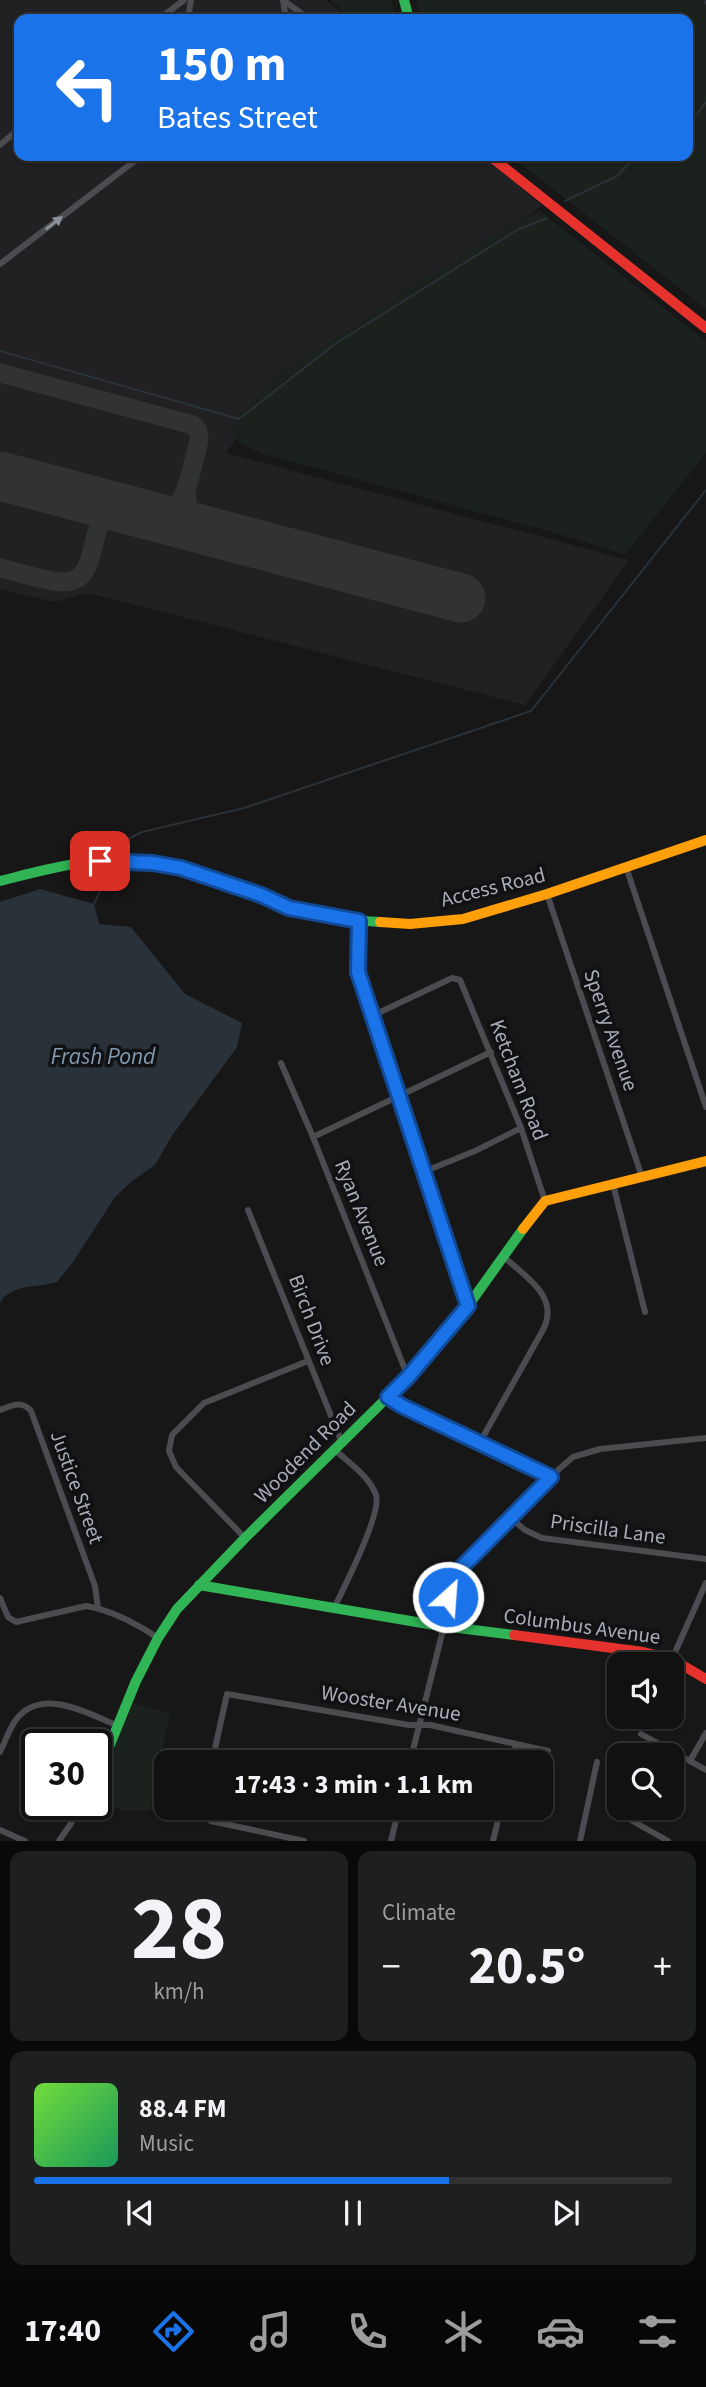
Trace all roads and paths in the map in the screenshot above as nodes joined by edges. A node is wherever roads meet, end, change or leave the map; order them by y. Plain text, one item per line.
1 (184, 0) edge
2 (283, 0) edge
3 (166, 14) edge
4 (302, 14) edge
5 (14, 134) edge
6 (0, 145) edge
7 (134, 161) edge
8 (496, 161) edge
9 (0, 264) edge
10 (706, 328) edge
11 (705, 842) edge
12 (626, 867) junction
13 (0, 881) edge
14 (547, 894) junction
15 (359, 921) junction
16 (372, 1016) junction
17 (491, 1052) junction
18 (281, 1063) dead end
19 (398, 1096) junction
20 (706, 1107) edge
21 (521, 1128) junction
22 (313, 1137) junction
23 (706, 1161) edge
24 (423, 1172) junction
25 (642, 1177) junction
26 (614, 1184) junction
27 (545, 1201) junction
28 (248, 1210) dead end
29 (503, 1256) junction
30 (468, 1306) junction
31 (645, 1312) dead end
32 (308, 1361) junction
33 (408, 1377) junction
34 (388, 1397) junction
35 (0, 1409) edge
36 (706, 1438) edge
37 (480, 1444) junction
38 (339, 1446) junction
39 (551, 1477) junction
40 (512, 1518) junction
41 (245, 1538) junction
42 (706, 1559) edge
43 (199, 1585) junction
44 (705, 1586) edge
45 (0, 1598) edge
46 (98, 1608) junction
47 (334, 1609) junction
48 (441, 1626) junction
49 (158, 1638) junction
50 (643, 1652) edge
51 (675, 1652) edge
52 (684, 1666) edge
53 (706, 1679) edge
54 (419, 1725) junction
55 (118, 1726) junction
56 (706, 1733) edge
57 (641, 1734) dead end
58 (112, 1740) edge
59 (516, 1744) junction
60 (215, 1750) edge
61 (413, 1750) edge
62 (515, 1750) edge
63 (543, 1750) edge
64 (0, 1752) edge
65 (690, 1761) junction
66 (597, 1762) dead end
67 (706, 1770) edge
68 (73, 1820) edge
69 (210, 1820) edge
70 (396, 1820) edge
71 (498, 1820) edge
72 (631, 1821) dead end
73 (0, 1830) edge
74 (25, 1841) edge
75 (59, 1841) edge
76 (304, 1841) edge
77 (391, 1841) edge
78 (493, 1841) edge
79 (580, 1841) edge
80 (668, 1841) edge

1 - 3 street
2 - 4 street
5 - 6 street
9 -> 7 street
8 - 10 street
11 - 12 street, Access Road
12 - 14 street, Access Road
12 - 20 street
13 - 15 street, Access Road
14 - 15 street, Access Road
14 - 25 street, Sperry Avenue
15 - 16 street
16 - 17 street, Ketcham Road
16 - 19 street
17 - 19 street
17 - 21 street, Ketcham Road
18 - 22 street, Ryan Avenue
19 - 22 street
19 - 24 street
21 - 24 street
21 - 27 street, Ketcham Road
22 - 33 street, Ryan Avenue
23 - 25 street
24 - 30 street
25 - 26 street
26 - 27 street
26 - 31 street
27 - 29 street, Woodend Road
28 - 32 street, Birch Drive
29 - 30 street, Woodend Road
29 - 37 street
30 - 33 street, Woodend Road
32 - 38 street, Birch Drive
32 - 41 street
33 - 34 street, Woodend Road
34 - 37 street
34 - 38 street, Woodend Road
35 - 46 street, Justice Street
36 - 39 street
37 - 39 street
38 - 41 street, Woodend Road
38 - 47 street
39 - 40 street
40 - 42 street, Priscilla Lane
40 - 48 street
41 - 43 street, Woodend Road
43 - 47 street, Columbus Avenue
43 - 49 street, Woodend Road
44 - 51 street
45 - 46 street
46 - 49 street
47 - 48 street, Columbus Avenue
48 - 50 street, Columbus Avenue
48 - 54 street
49 - 55 street, Woodend Road
52 - 53 street, Columbus Avenue
54 - 59 street, Wooster Avenue
54 - 60 street, Wooster Avenue
54 - 61 street
55 - 58 street, Woodend Road
55 - 64 street
56 - 65 street
57 - 65 street
59 - 62 street
59 - 63 street, Wooster Avenue
65 - 67 street
66 - 79 street
68 - 75 street
69 - 76 street
70 - 77 street
71 - 78 street
72 - 80 street
73 - 74 street

